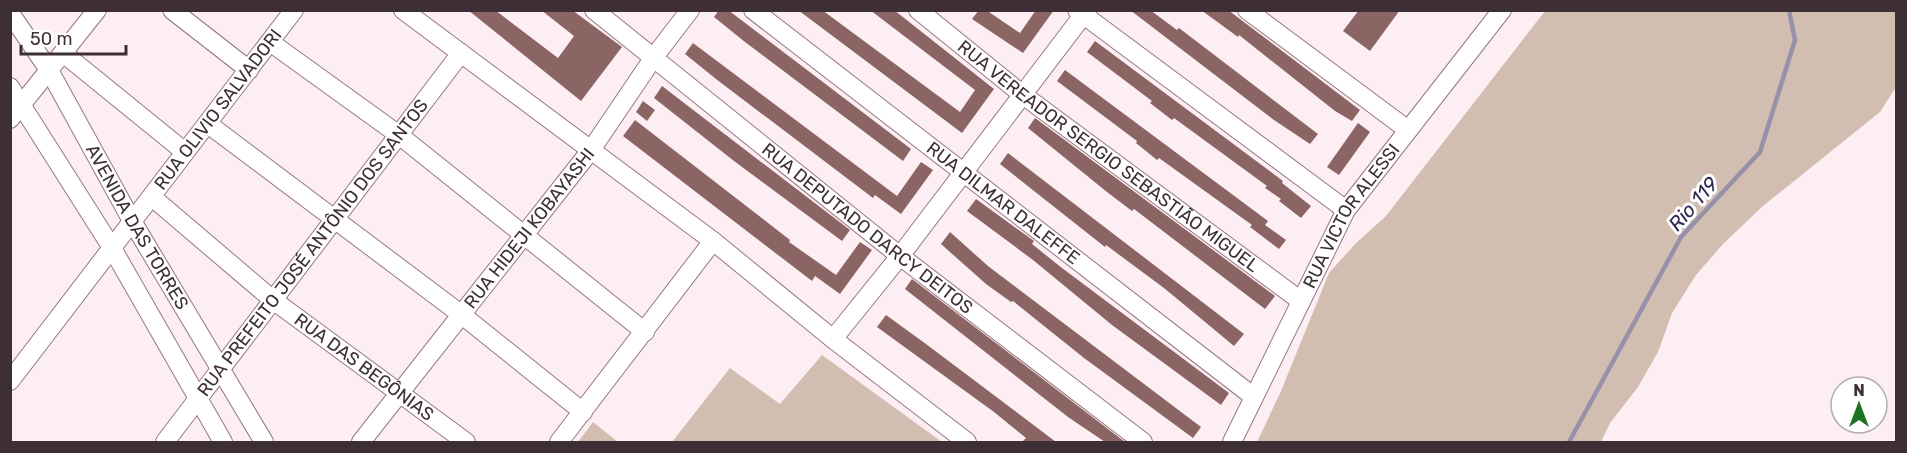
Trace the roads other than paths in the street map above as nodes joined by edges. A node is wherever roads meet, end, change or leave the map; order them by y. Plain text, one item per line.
1 (97, 10) edge
2 (172, 10) edge
3 (294, 10) edge
4 (403, 10) edge
5 (594, 10) edge
6 (690, 10) edge
7 (753, 10) edge
8 (918, 10) edge
9 (1247, 10) edge
10 (1502, 10) edge
11 (1082, 12) edge
12 (10, 13) edge
13 (270, 42) junction
14 (63, 53) junction
15 (461, 53) junction
16 (654, 57) junction
17 (49, 70) junction
18 (249, 70) junction
19 (10, 87) edge
20 (1023, 95) junction
21 (22, 105) junction
22 (10, 119) edge
23 (208, 124) junction
24 (1408, 130) junction
25 (399, 135) junction
26 (591, 150) junction
27 (185, 152) junction
28 (963, 172) junction
29 (152, 196) junction
30 (1346, 210) junction
31 (336, 219) junction
32 (132, 221) junction
33 (524, 235) junction
34 (713, 241) junction
35 (112, 248) junction
36 (900, 256) junction
37 (273, 300) junction
38 (1301, 301) junction
39 (462, 315) junction
40 (645, 332) junction
41 (833, 339) junction
42 (221, 370) junction
43 (10, 381) edge
44 (400, 393) junction
45 (1254, 397) junction
46 (198, 399) junction
47 (583, 412) junction
48 (165, 442) edge
49 (223, 442) edge
50 (264, 442) edge
51 (361, 442) edge
52 (466, 442) edge
53 (559, 442) edge
54 (968, 442) edge
55 (1143, 442) edge
56 (1232, 442) edge

1 - 14 street
2 - 18 street
3 - 13 street, RUA OLIVIO SALVADORI
4 - 15 street
5 - 16 street, RUA DEPUTADO DARCY DEITOS
6 - 16 street, RUA HIDEJI KOBAYASHI
7 - 28 street, RUA DILMAR DALEFFE
8 - 20 street, RUA VEREADOR SERGIO SEBASTIÃO MIGUEL
9 - 24 street
10 - 24 street, RUA VICTOR ALESSI
11 - 20 street
11 - 30 street
12 - 17 street, AVENIDA DAS TORRES
13 - 18 street, RUA OLIVIO SALVADORI
13 - 25 street
14 - 17 street
14 - 27 street
15 - 25 street, RUA PREFEITO JOSÉ ANTÔNIO DOS SANTOS
15 - 26 street
16 - 26 street, RUA HIDEJI KOBAYASHI
16 - 36 street, RUA DEPUTADO DARCY DEITOS
17 - 21 street
17 - 32 street, AVENIDA DAS TORRES
18 - 23 street, RUA OLIVIO SALVADORI
19 - 21 street, AVENIDA DAS TORRES
20 - 28 street
20 - 38 street, RUA VEREADOR SERGIO SEBASTIÃO MIGUEL
21 - 22 street
21 - 35 street, AVENIDA DAS TORRES
23 - 27 street, RUA OLIVIO SALVADORI
23 - 31 street
24 - 30 street, RUA VICTOR ALESSI
25 - 31 street, RUA PREFEITO JOSÉ ANTÔNIO DOS SANTOS
25 - 33 street
26 - 33 street, RUA HIDEJI KOBAYASHI
26 - 34 street
27 - 29 street, RUA OLIVIO SALVADORI
28 - 36 street
28 - 45 street, RUA DILMAR DALEFFE
29 - 32 street, RUA OLIVIO SALVADORI
29 - 37 street, RUA DAS BEGÔNIAS
30 - 38 street, RUA VICTOR ALESSI
31 - 37 street, RUA PREFEITO JOSÉ ANTÔNIO DOS SANTOS
31 - 39 street
32 - 35 street, RUA OLIVIO SALVADORI
32 - 42 street, AVENIDA DAS TORRES
33 - 39 street, RUA HIDEJI KOBAYASHI
33 - 40 street
34 - 40 street
34 - 41 street
35 - 43 street, RUA OLIVIO SALVADORI
35 - 46 street, AVENIDA DAS TORRES
36 - 41 street
36 - 55 street, RUA DEPUTADO DARCY DEITOS
37 - 42 street, RUA PREFEITO JOSÉ ANTÔNIO DOS SANTOS
37 - 44 street, RUA DAS BEGÔNIAS
38 - 45 street, RUA VICTOR ALESSI
39 - 44 street, RUA HIDEJI KOBAYASHI
39 - 47 street
40 - 47 street
41 - 54 street
42 - 46 street, RUA PREFEITO JOSÉ ANTÔNIO DOS SANTOS
42 - 50 street, AVENIDA DAS TORRES
44 - 51 street, RUA HIDEJI KOBAYASHI
44 - 52 street, RUA DAS BEGÔNIAS
45 - 56 street, RUA VICTOR ALESSI
46 - 48 street, RUA PREFEITO JOSÉ ANTÔNIO DOS SANTOS
46 - 49 street, AVENIDA DAS TORRES
47 - 53 street

